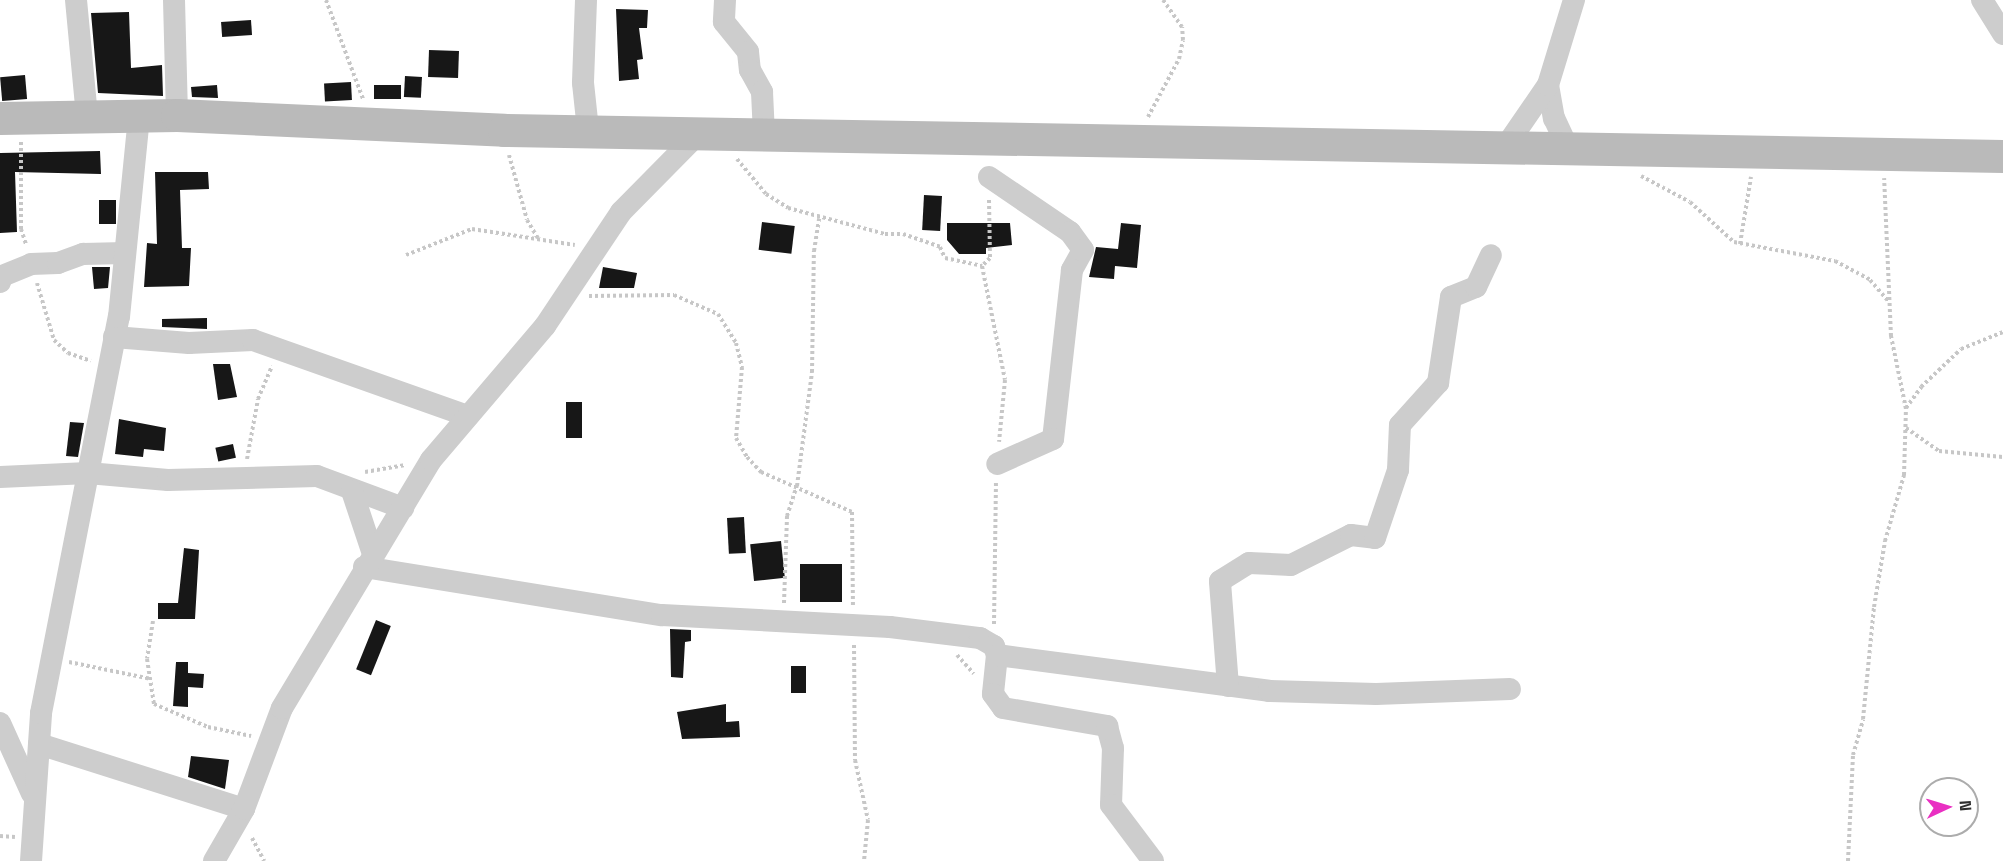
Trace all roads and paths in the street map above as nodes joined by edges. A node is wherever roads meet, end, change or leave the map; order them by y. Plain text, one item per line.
1 (76, 0) edge
2 (174, 0) edge
3 (326, 0) edge
4 (586, 0) edge
5 (725, 0) edge
6 (1163, 0) edge
7 (1574, 0) edge
8 (1982, 0) edge
9 (2003, 34) edge
10 (1548, 85) junction
11 (139, 116) junction
12 (177, 116) junction
13 (87, 117) junction
14 (0, 118) edge
15 (380, 126) junction
16 (504, 130) junction
17 (588, 130) junction
18 (708, 134) junction
19 (764, 134) junction
20 (1137, 139) junction
21 (1506, 146) junction
22 (1569, 150) junction
23 (1616, 150) junction
24 (1760, 151) junction
25 (1882, 151) junction
26 (2003, 156) edge
27 (988, 177) joint
28 (819, 218) junction
29 (538, 239) junction
30 (1740, 244) junction
31 (597, 249) junction
32 (125, 253) junction
33 (406, 255) dead end
34 (1491, 255) dead end
35 (982, 266) junction
36 (0, 282) edge
37 (567, 294) junction
38 (1889, 302) junction
39 (2003, 332) edge
40 (114, 338) junction
41 (280, 347) junction
42 (1906, 409) junction
43 (468, 416) junction
44 (1906, 428) junction
45 (2003, 457) edge
46 (430, 460) junction
47 (997, 464) junction
48 (88, 473) junction
49 (244, 475) junction
50 (0, 477) edge
51 (329, 480) junction
52 (797, 486) junction
53 (352, 491) junction
54 (403, 508) junction
55 (368, 560) junction
56 (153, 621) dead end
57 (784, 621) junction
58 (854, 625) junction
59 (936, 633) junction
60 (995, 651) junction
61 (51, 658) junction
62 (151, 679) junction
63 (1228, 686) junction
64 (1510, 689) dead end
65 (993, 694) junction
66 (0, 723) edge
67 (270, 740) junction
68 (39, 744) junction
69 (36, 804) junction
70 (244, 809) junction
71 (31, 861) edge
72 (214, 861) edge
73 (864, 861) edge
74 (1153, 861) edge
75 (1848, 861) edge

1 - 13 street
2 - 12 street
3 - 15 path
4 - 17 street
5 - 19 street
6 - 20 path
7 - 10 street
8 - 9 street
10 - 21 street
10 - 22 street
11 - 12 main road
11 - 13 main road
11 - 32 street
12 - 15 main road
13 - 14 main road
15 - 16 main road
16 - 17 main road
16 - 29 path
17 - 18 main road
18 - 19 main road
18 - 28 path
18 - 31 street
19 - 20 main road
20 - 21 main road
21 - 22 main road
22 - 23 main road
23 - 24 main road
23 - 30 path
24 - 25 main road
24 - 30 path
25 - 26 main road
25 - 38 path
27 - 35 path
27 - 47 street
28 - 35 path
28 - 52 path
29 - 31 path
29 - 33 path
30 - 38 path
31 - 37 street
32 - 36 street
32 - 40 street
34 - 63 street
35 - 47 path
37 - 43 street
37 - 52 path
38 - 42 path
39 - 42 path
40 - 41 street
40 - 48 street
41 - 43 street
41 - 49 path
42 - 44 path
43 - 46 street
44 - 45 path
44 - 75 path
46 - 51 path
46 - 54 street
47 - 60 path
48 - 49 street
48 - 50 street
48 - 61 street
49 - 51 street
51 - 53 street
52 - 57 path
52 - 58 path
53 - 54 street
53 - 55 street
54 - 55 street
55 - 57 street
55 - 67 street
56 - 62 path
57 - 58 street
58 - 59 street
58 - 73 path
59 - 60 street
59 - 65 path
60 - 63 street
60 - 65 street
61 - 62 path
61 - 68 street
62 - 67 path
63 - 64 street
65 - 74 street
66 - 69 street
67 - 70 street
68 - 69 street
68 - 70 street
69 - 71 street
70 - 72 street

